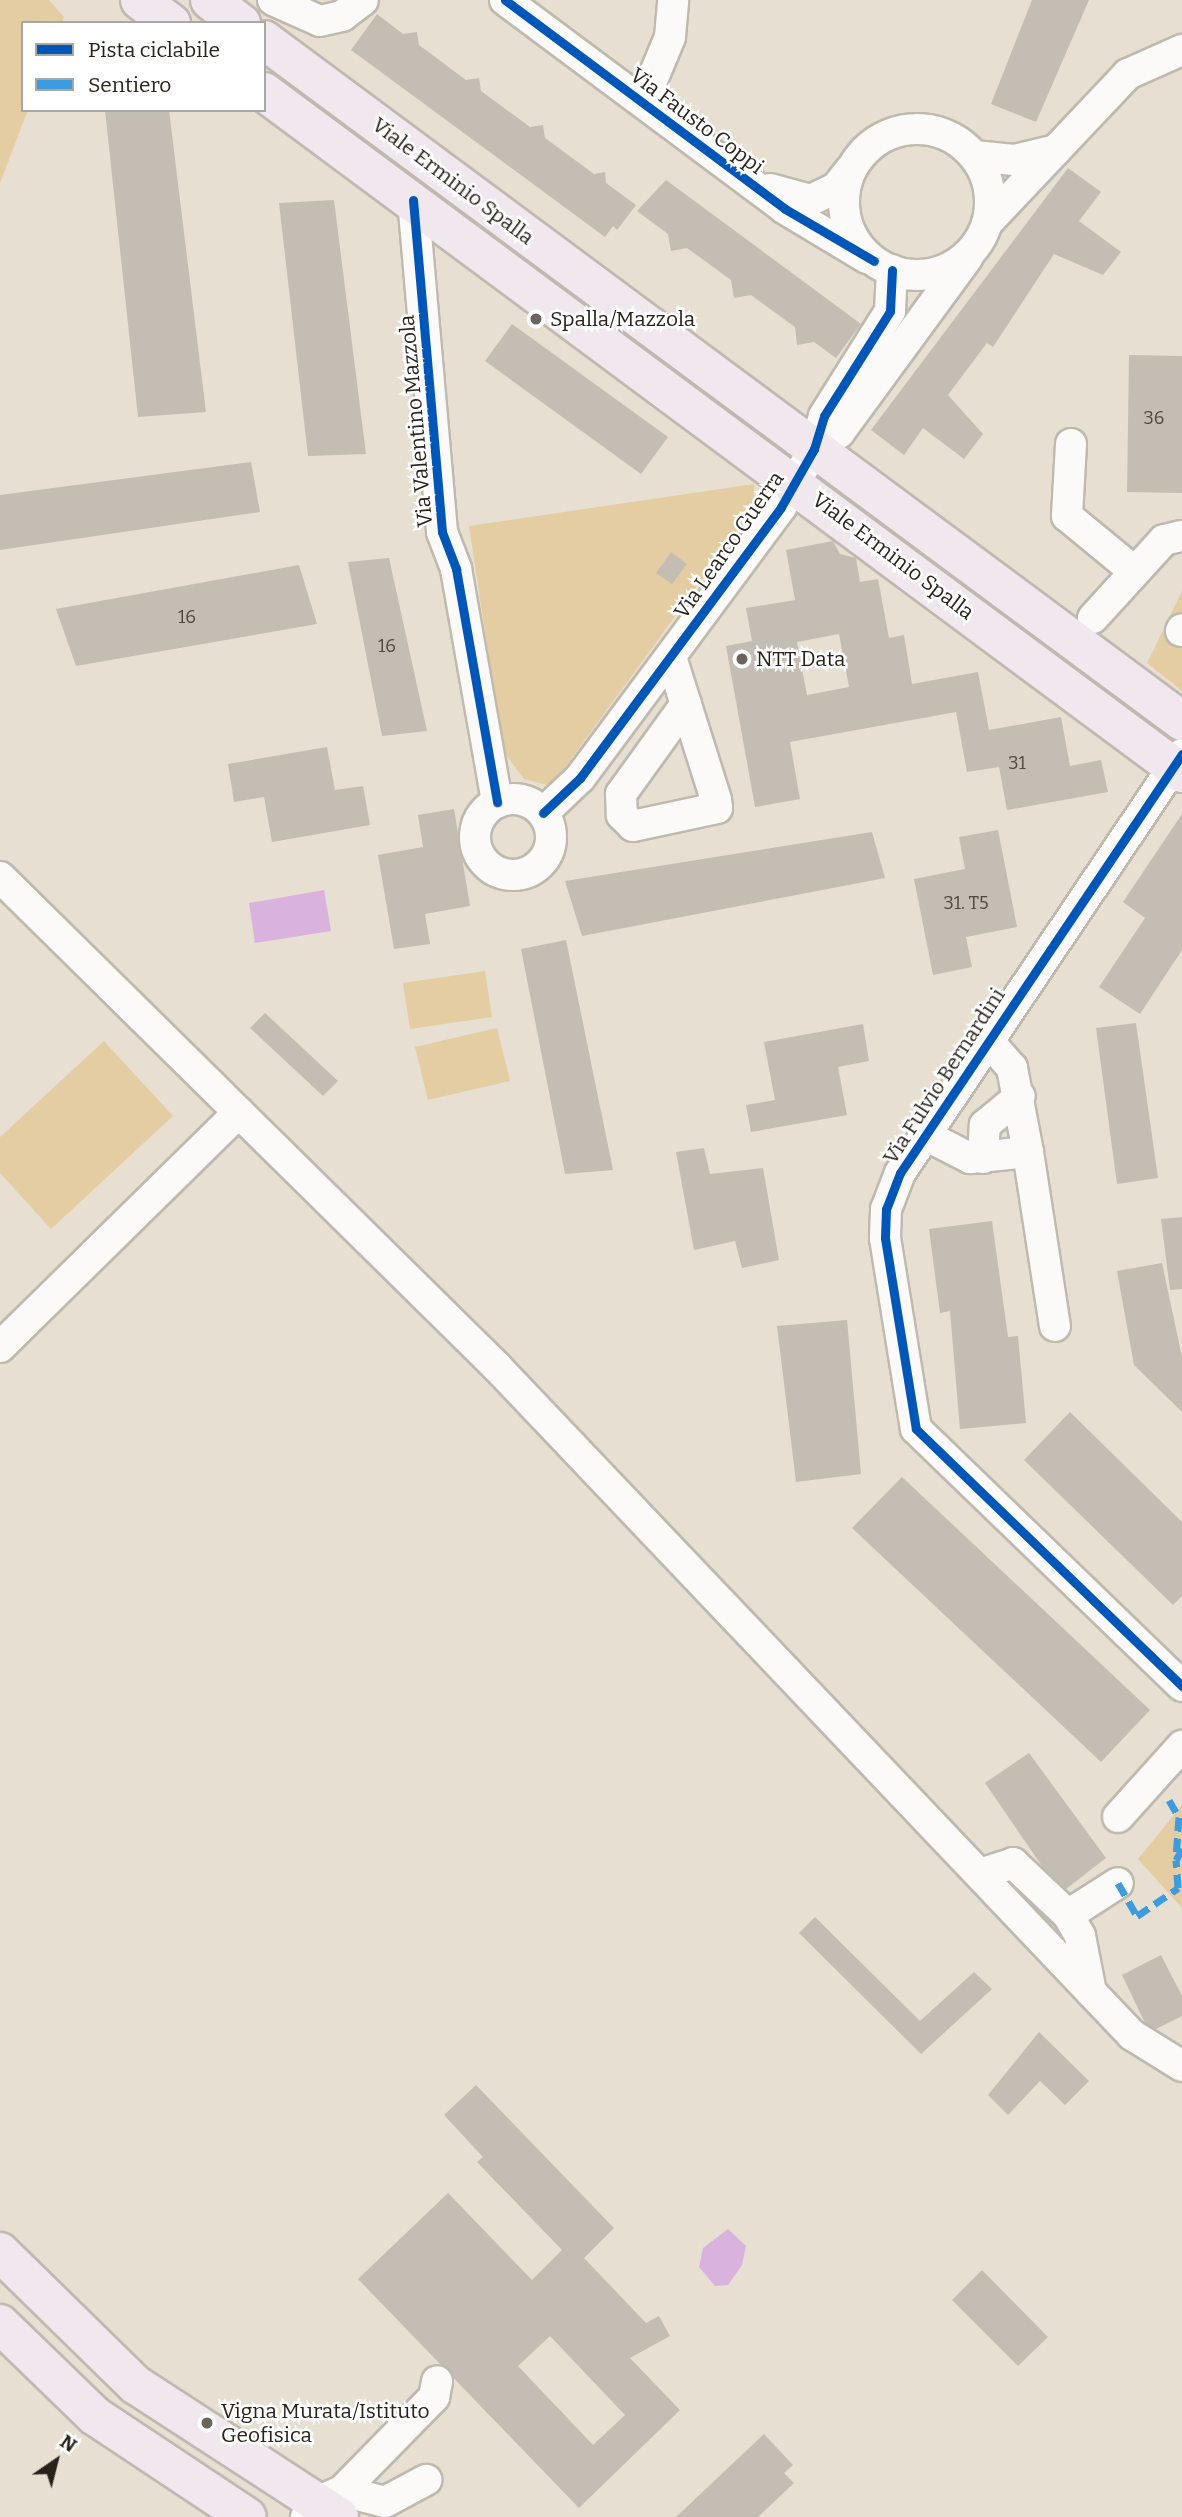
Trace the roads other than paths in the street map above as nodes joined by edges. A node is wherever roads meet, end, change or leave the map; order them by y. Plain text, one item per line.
1 (140, 0) edge
2 (210, 0) edge
3 (273, 0) edge
4 (363, 0) edge
5 (505, 0) edge
6 (673, 0) edge
7 (168, 21) edge
8 (238, 21) edge
9 (266, 41) edge
10 (1182, 50) edge
11 (266, 93) edge
12 (643, 102) junction
13 (410, 149) junction
14 (1056, 150) junction
15 (974, 156) junction
16 (730, 167) junction
17 (851, 170) junction
18 (399, 190) junction
19 (987, 223) junction
20 (968, 255) junction
21 (883, 266) junction
22 (1071, 444) dead end
23 (814, 449) junction
24 (796, 482) junction
25 (1182, 536) edge
26 (1134, 570) junction
27 (1093, 618) dead end
28 (671, 657) junction
29 (685, 704) dead end
30 (1182, 721) edge
31 (1179, 764) edge
32 (489, 809) junction
33 (542, 813) junction
34 (0, 877) edge
35 (988, 1040) junction
36 (1020, 1096) junction
37 (239, 1112) junction
38 (925, 1135) junction
39 (1028, 1152) junction
40 (983, 1158) junction
41 (1055, 1326) dead end
42 (0, 1347) edge
43 (1176, 1669) edge
44 (1182, 1746) edge
45 (1118, 1817) dead end
46 (980, 1874) junction
47 (1118, 1883) dead end
48 (1068, 1915) junction
49 (1091, 1992) junction
50 (1182, 2066) edge
51 (0, 2252) edge
52 (0, 2324) edge
53 (437, 2381) dead end
54 (426, 2480) dead end
55 (326, 2507) edge
56 (247, 2517) edge

1 - 7 main road
2 - 8 main road
3 - 4 street
5 - 12 street, Via Fausto Coppi
6 - 12 street
9 - 13 main road, Viale Erminio Spalla
10 - 14 street
11 - 18 main road, Viale Erminio Spalla
12 - 16 street, Via Fausto Coppi
13 - 18 street
13 - 23 main road, Viale Erminio Spalla
14 - 15 street
14 - 19 street
15 - 17 street
15 - 19 street
16 - 17 street, Via Fausto Coppi
16 - 21 street, Via Fausto Coppi
17 - 21 street
18 - 24 main road, Viale Erminio Spalla
18 - 32 street, Via Valentino Mazzola
19 - 20 street
20 - 21 street
20 - 23 street, Via Learco Guerra
21 - 23 street, Via Learco Guerra
22 - 26 street
23 - 24 street, Via Learco Guerra
23 - 30 main road, Viale Erminio Spalla
24 - 28 street, Via Learco Guerra
24 - 31 main road, Viale Erminio Spalla
25 - 26 street
26 - 27 street
28 - 29 street
28 - 33 street, Via Learco Guerra
31 - 35 street, Via Fulvio Bernardini
32 - 33 street
32 - 33 street
34 - 37 street
35 - 36 street
35 - 38 street, Via Fulvio Bernardini
36 - 39 street
36 - 40 street
37 - 42 street
37 - 46 street
38 - 40 street
38 - 43 street, Via Fulvio Bernardini
39 - 40 street
39 - 41 street
44 - 45 street
46 - 48 street
46 - 49 street
47 - 48 street
48 - 49 street
49 - 50 street
51 - 55 main road
52 - 56 main road
53 - 55 street
54 - 55 street

